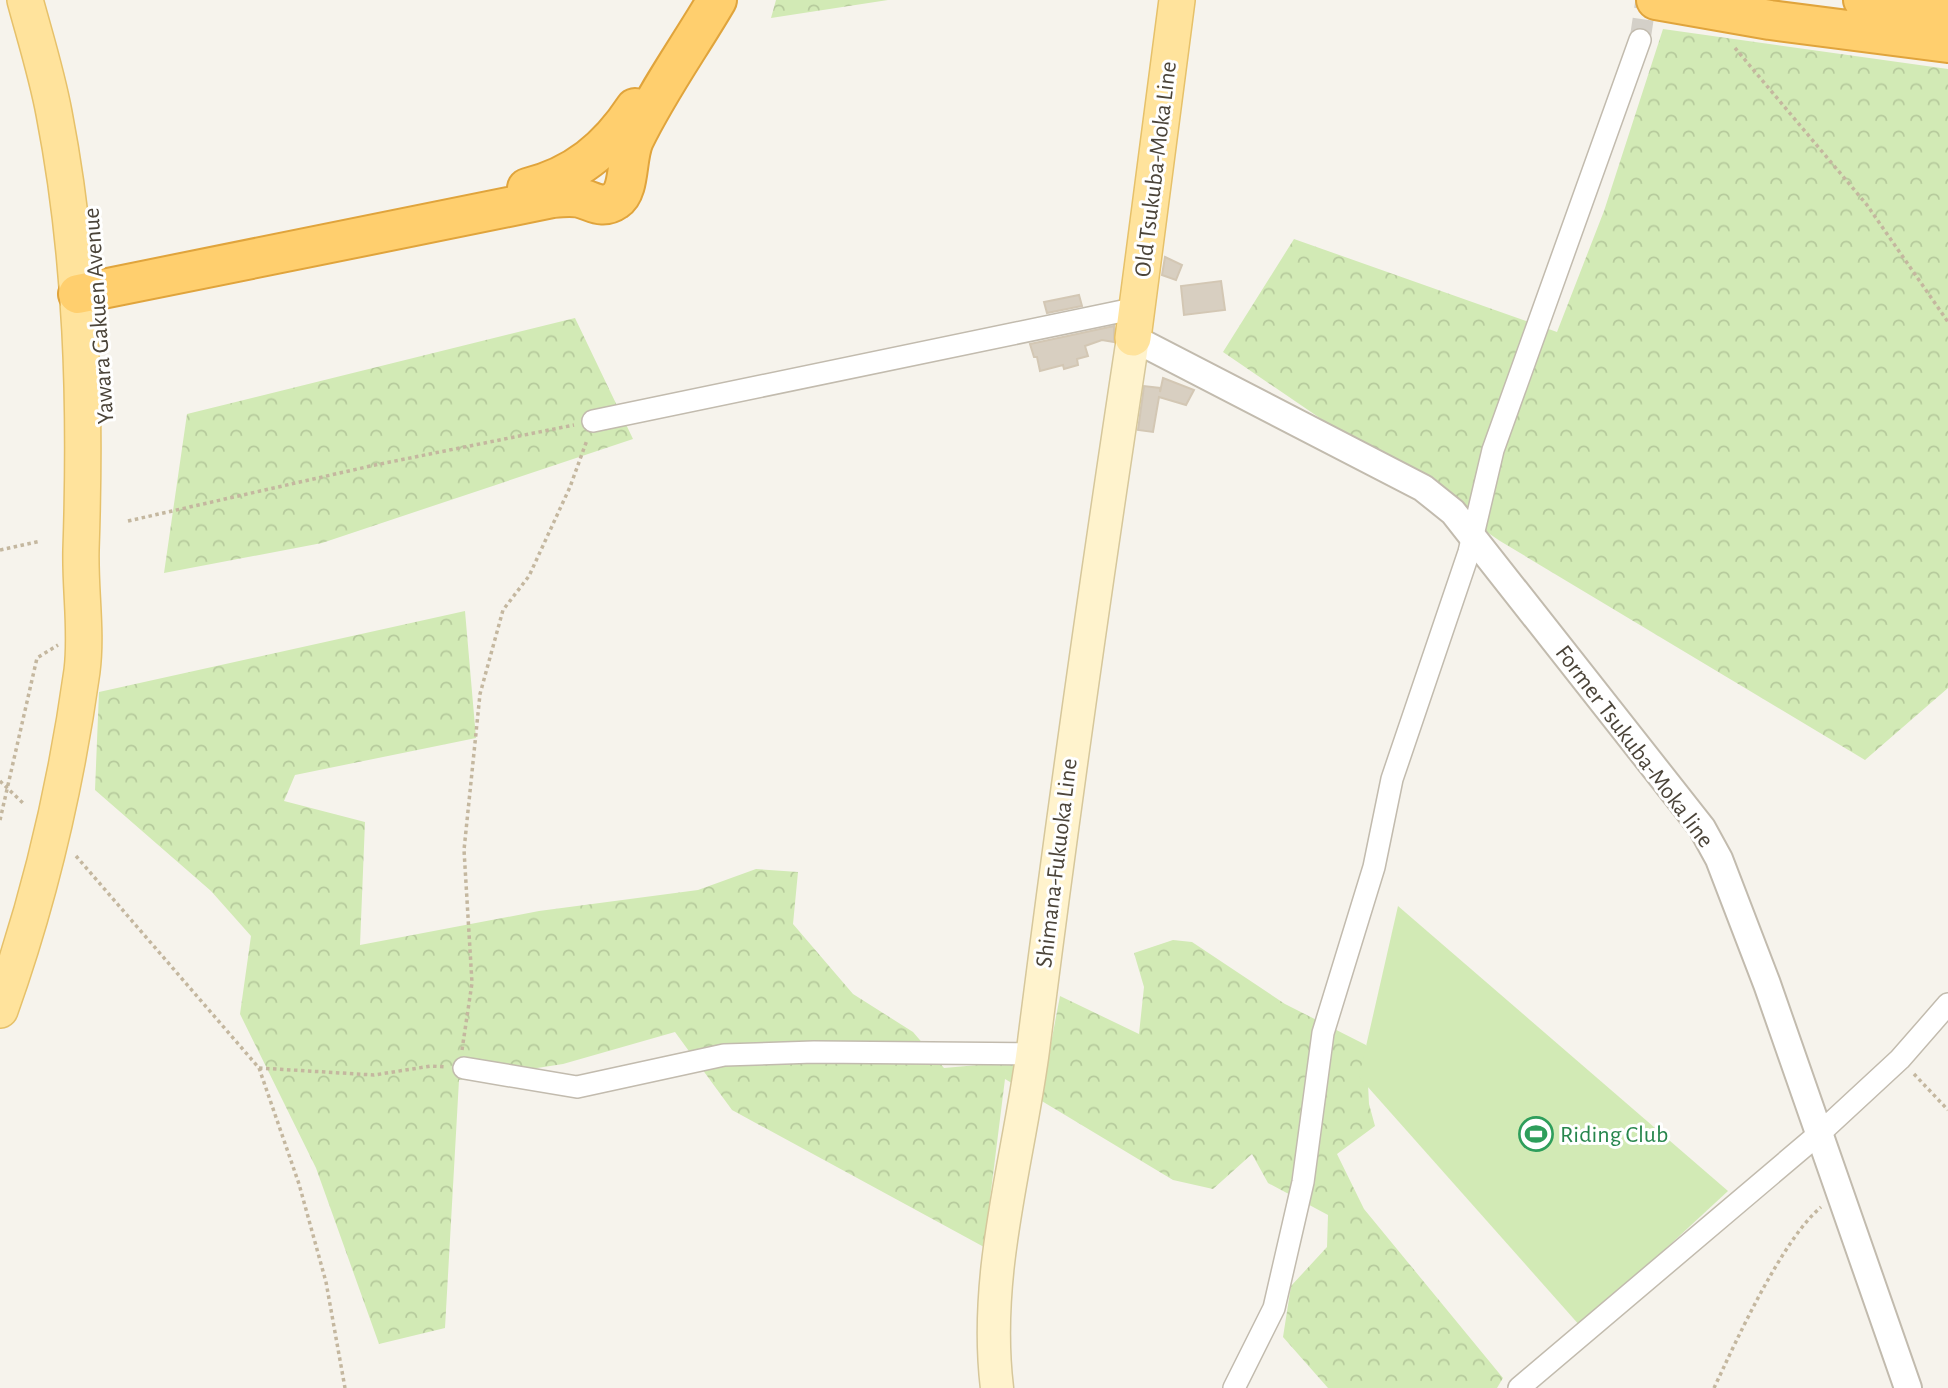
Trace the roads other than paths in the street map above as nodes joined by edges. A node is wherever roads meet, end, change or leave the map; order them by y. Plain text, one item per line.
1 (25, 0) edge
2 (49, 0) edge
3 (696, 0) edge
4 (717, 0) edge
5 (1177, 0) edge
6 (1656, 0) edge
7 (1863, 0) edge
8 (1948, 13) edge
9 (1640, 40) tunnel mouth
10 (1948, 43) edge
11 (400, 226) junction
12 (89, 293) junction
13 (1135, 323) junction
14 (593, 421) road end
15 (1471, 537) junction
16 (1948, 1004) edge
17 (0, 1010) edge
18 (1032, 1054) junction
19 (464, 1068) road end
20 (1820, 1133) junction
21 (997, 1388) edge
22 (1234, 1388) edge
23 (1519, 1388) edge
24 (1908, 1388) edge

1 - 12 main road, Yawara Gakuen Avenue
2 - 12 main road, Yawara Gakuen Avenue
3 - 11 highway
4 - 11 highway
5 - 13 main road, Old Tsukuba-Moka Line
6 - 10 highway
7 - 8 highway
9 - 15 street
11 - 12 highway
12 - 17 main road, Yawara Gakuen Avenue
13 - 14 street
13 - 15 street, Former Tsukuba-Moka line
13 - 18 main road, Shimana-Fukuoka Line
15 - 20 street, Former Tsukuba-Moka line
15 - 22 street
16 - 20 street
18 - 19 street
18 - 21 main road, Shimana-Fukuoka Line
20 - 23 street
20 - 24 street, Former Tsukuba-Moka line

